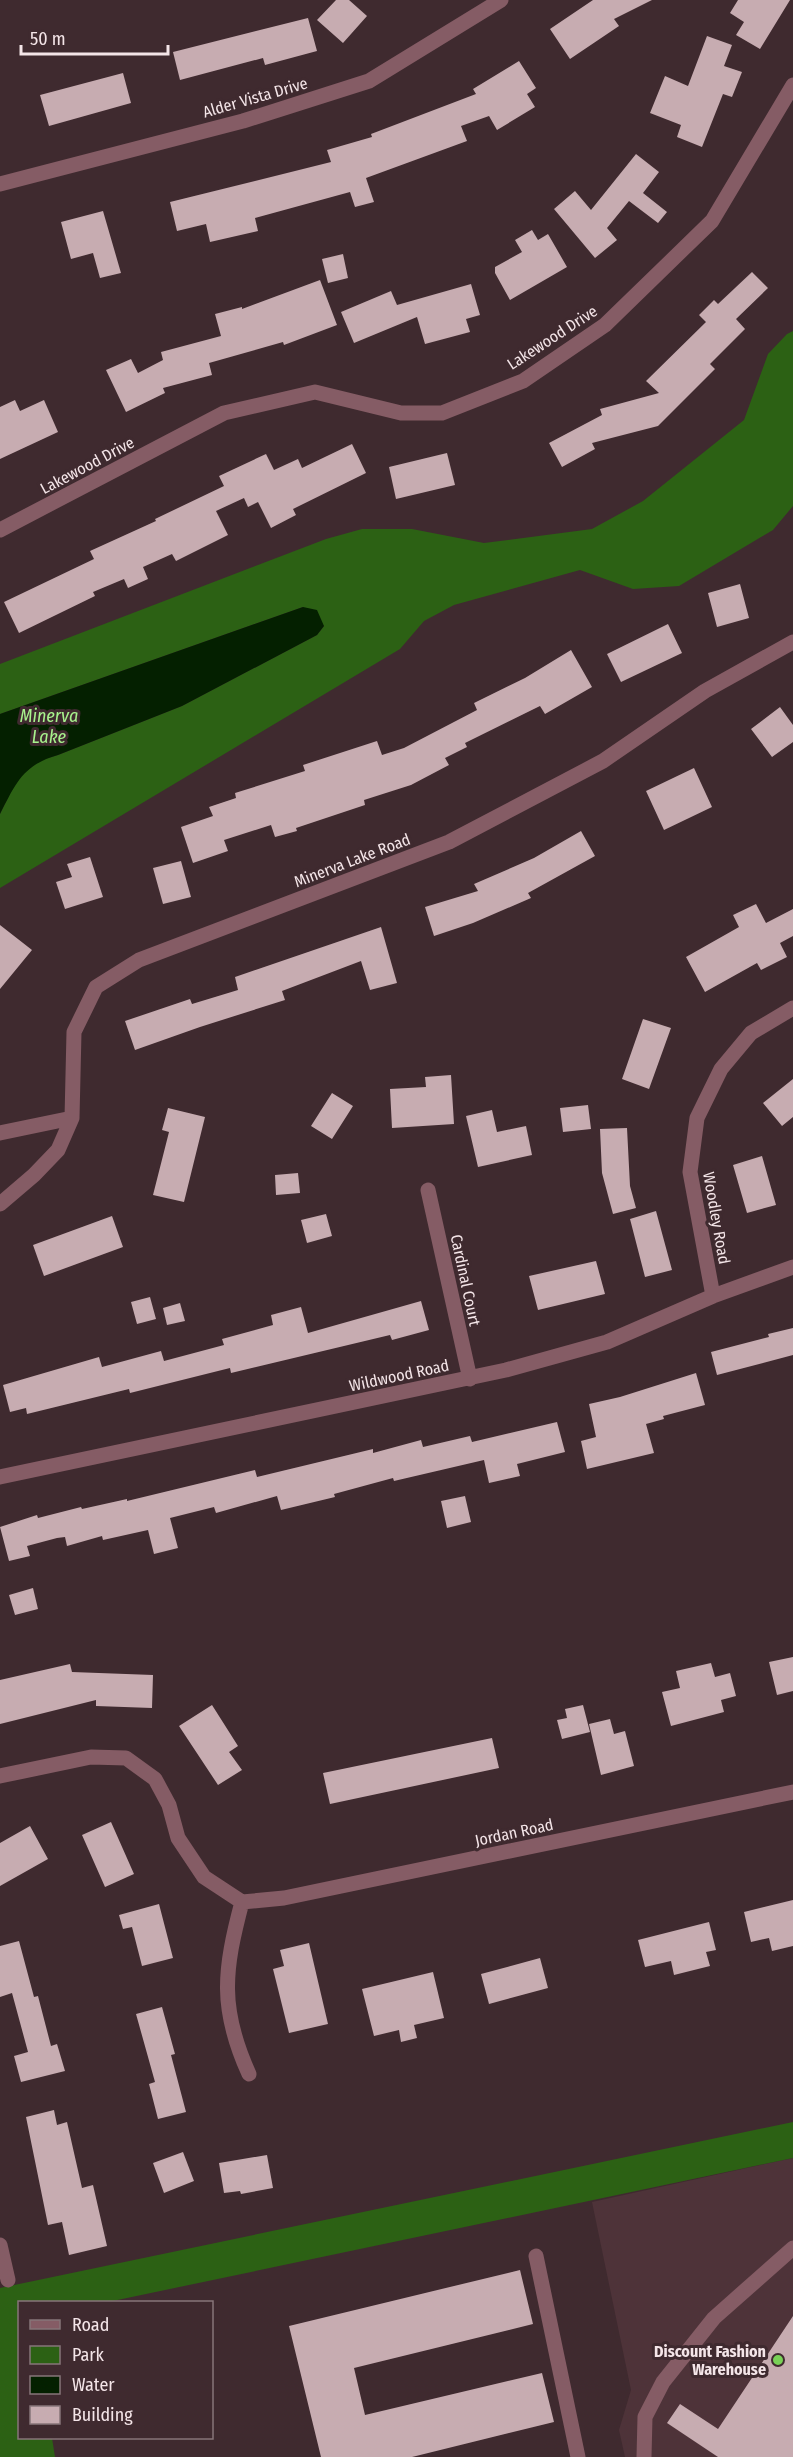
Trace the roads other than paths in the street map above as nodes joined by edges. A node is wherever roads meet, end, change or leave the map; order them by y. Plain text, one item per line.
1 (501, 0) edge
2 (793, 85) edge
3 (0, 184) edge
4 (0, 530) edge
5 (793, 642) edge
6 (793, 1008) edge
7 (72, 1118) junction
8 (0, 1133) edge
9 (428, 1190) dead end
10 (0, 1204) edge
11 (793, 1267) edge
12 (713, 1296) junction
13 (470, 1379) junction
14 (0, 1477) edge
15 (0, 1776) edge
16 (793, 1792) edge
17 (242, 1902) junction
18 (249, 2074) dead end
19 (0, 2245) edge
20 (793, 2248) edge
21 (536, 2256) dead end
22 (8, 2280) dead end
23 (578, 2457) edge
24 (644, 2457) edge

1 - 3 street, Alder Vista Drive
2 - 4 street, Lakewood Drive
5 - 7 street, Minerva Lake Road
6 - 12 street, Woodley Road
7 - 8 street
7 - 10 street
9 - 13 street, Cardinal Court
11 - 12 street, Wildwood Road
12 - 13 street, Wildwood Road
13 - 14 street, Wildwood Road
15 - 17 street
16 - 17 street, Jordan Road
17 - 18 street
19 - 22 street
20 - 24 street
21 - 23 street

